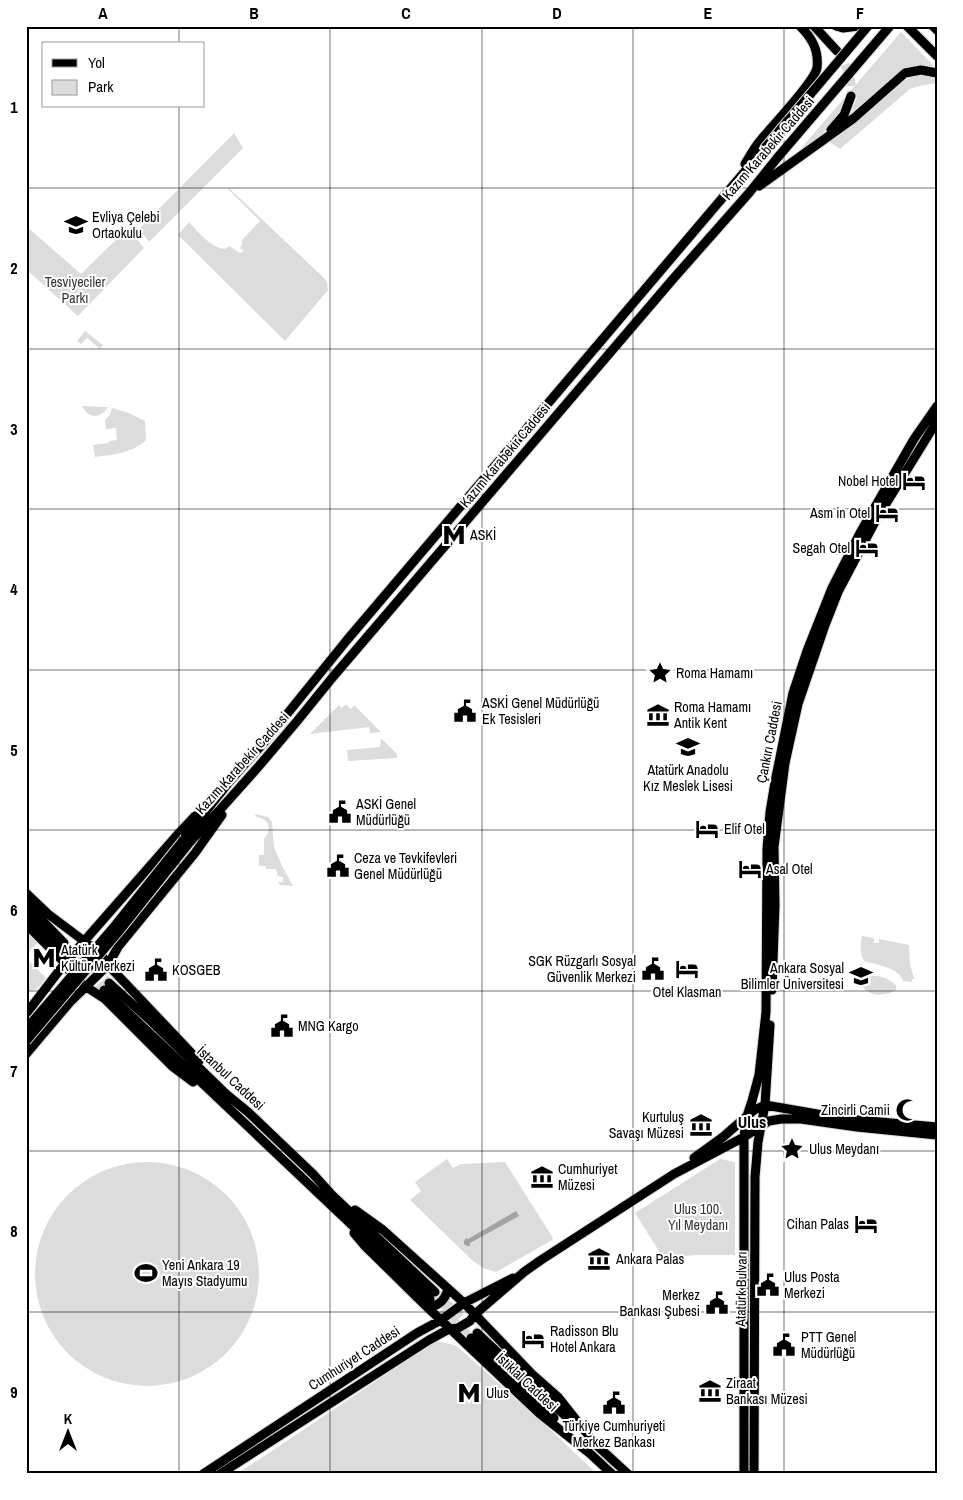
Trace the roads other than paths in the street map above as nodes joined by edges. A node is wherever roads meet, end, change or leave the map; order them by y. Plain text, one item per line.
1 (800, 26) edge
2 (814, 26) edge
3 (836, 26) edge
4 (868, 26) edge
5 (890, 26) edge
6 (907, 26) edge
7 (933, 26) edge
8 (857, 27) edge
9 (937, 30) edge
10 (837, 51) tunnel mouth
11 (937, 56) edge
12 (937, 73) edge
13 (851, 96) tunnel mouth
14 (807, 152) junction
15 (736, 182) junction
16 (749, 193) junction
17 (937, 406) edge
18 (937, 421) edge
19 (239, 790) junction
20 (185, 837) junction
21 (26, 893) edge
22 (26, 904) edge
23 (26, 915) edge
24 (26, 924) edge
25 (84, 941) junction
26 (65, 963) junction
27 (108, 965) junction
28 (86, 986) junction
29 (106, 986) tunnel mouth
30 (26, 1014) edge
31 (26, 1029) edge
32 (26, 1041) edge
33 (26, 1054) edge
34 (223, 1098) junction
35 (765, 1105) junction
36 (747, 1116) junction
37 (762, 1127) junction
38 (937, 1127) edge
39 (937, 1135) edge
40 (744, 1137) junction
41 (674, 1174) junction
42 (329, 1198) junction
43 (524, 1272) junction
44 (448, 1289) junction
45 (431, 1299) junction
46 (464, 1303) junction
47 (474, 1315) junction
48 (441, 1320) junction
49 (449, 1329) junction
50 (596, 1445) junction
51 (588, 1452) junction
52 (203, 1474) edge
53 (220, 1474) edge
54 (612, 1474) edge
55 (628, 1474) edge
56 (744, 1474) edge
57 (754, 1474) edge

1 - 15 main road
2 - 10 main road
3 - 8 main road
4 - 15 main road, Kazım Karabekir Caddesi, bridge
5 - 16 main road, Kazım Karabekir Caddesi, bridge
6 - 11 main road
7 - 9 main road
12 - 14 main road
13 - 14 main road
14 - 16 main road
15 - 20 main road, Kazım Karabekir Caddesi
16 - 19 main road, Kazım Karabekir Caddesi
17 - 36 main road, Çankırı Caddesi
18 - 35 main road, Çankırı Caddesi
19 - 20 main road, Kazım Karabekir Caddesi
19 - 27 main road
20 - 25 main road
20 - 31 main road, Kazım Karabekir Caddesi, bridge
20 - 32 main road, Kazım Karabekir Caddesi, bridge
21 - 25 main road
22 - 23 main road
24 - 26 main road
25 - 26 main road
25 - 27 main road
26 - 28 main road
26 - 30 main road
27 - 28 main road
27 - 34 main road
28 - 33 main road
28 - 34 main road
29 - 34 main road, İstanbul Caddesi
34 - 42 main road, İstanbul Caddesi
35 - 36 main road, Cumhuriyet Caddesi
35 - 37 main road, Atatürk Bulvarı
35 - 38 main road
36 - 40 main road, Atatürk Bulvarı
36 - 41 main road, Cumhuriyet Caddesi
37 - 39 main road, Cumhuriyet Caddesi
37 - 40 main road, Cumhuriyet Caddesi
37 - 57 main road, Atatürk Bulvarı
40 - 41 main road, Cumhuriyet Caddesi
40 - 56 main road, Atatürk Bulvarı
41 - 43 main road, Cumhuriyet Caddesi
42 - 44 main road, İstanbul Caddesi
42 - 45 main road, İstanbul Caddesi
43 - 46 main road, Cumhuriyet Caddesi
43 - 47 main road, Cumhuriyet Caddesi
44 - 45 main road
44 - 46 main road, İstanbul Caddesi
45 - 48 main road, İstanbul Caddesi
46 - 47 main road, İstiklal Caddesi
46 - 48 main road, Cumhuriyet Caddesi
47 - 49 main road, Cumhuriyet Caddesi
47 - 50 main road, İstiklal Caddesi
48 - 49 main road, İstiklal Caddesi
48 - 52 main road, Cumhuriyet Caddesi
49 - 51 main road, İstiklal Caddesi
49 - 53 main road, Cumhuriyet Caddesi
50 - 51 main road, İstiklal Caddesi
50 - 55 main road, İstiklal Caddesi
51 - 54 main road, İstiklal Caddesi

